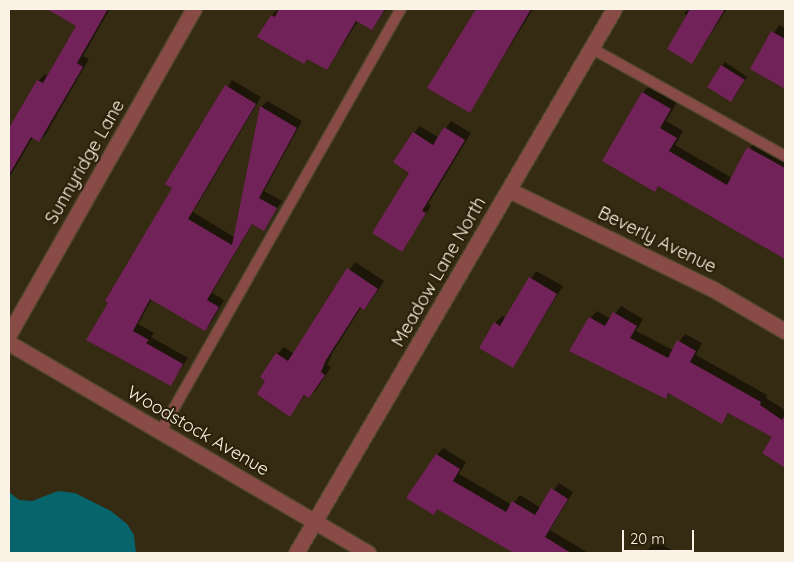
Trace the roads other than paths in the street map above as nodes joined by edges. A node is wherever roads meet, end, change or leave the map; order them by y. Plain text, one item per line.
1 (194, 9) edge
2 (401, 9) edge
3 (614, 9) edge
4 (591, 48) junction
5 (785, 156) edge
6 (509, 190) junction
7 (785, 331) edge
8 (9, 334) edge
9 (9, 343) edge
10 (161, 431) junction
11 (315, 522) junction
12 (296, 553) edge
13 (368, 553) edge

1 - 8 street, Sunnyridge Lane
2 - 10 lane
3 - 4 street, Meadow Lane North
4 - 5 lane
4 - 6 street, Meadow Lane North
6 - 7 street, Beverly Avenue
6 - 11 street, Meadow Lane North
9 - 10 street, Woodstock Avenue
10 - 11 street, Woodstock Avenue
11 - 12 street, Meadow Lane North
11 - 13 street, Woodstock Avenue

